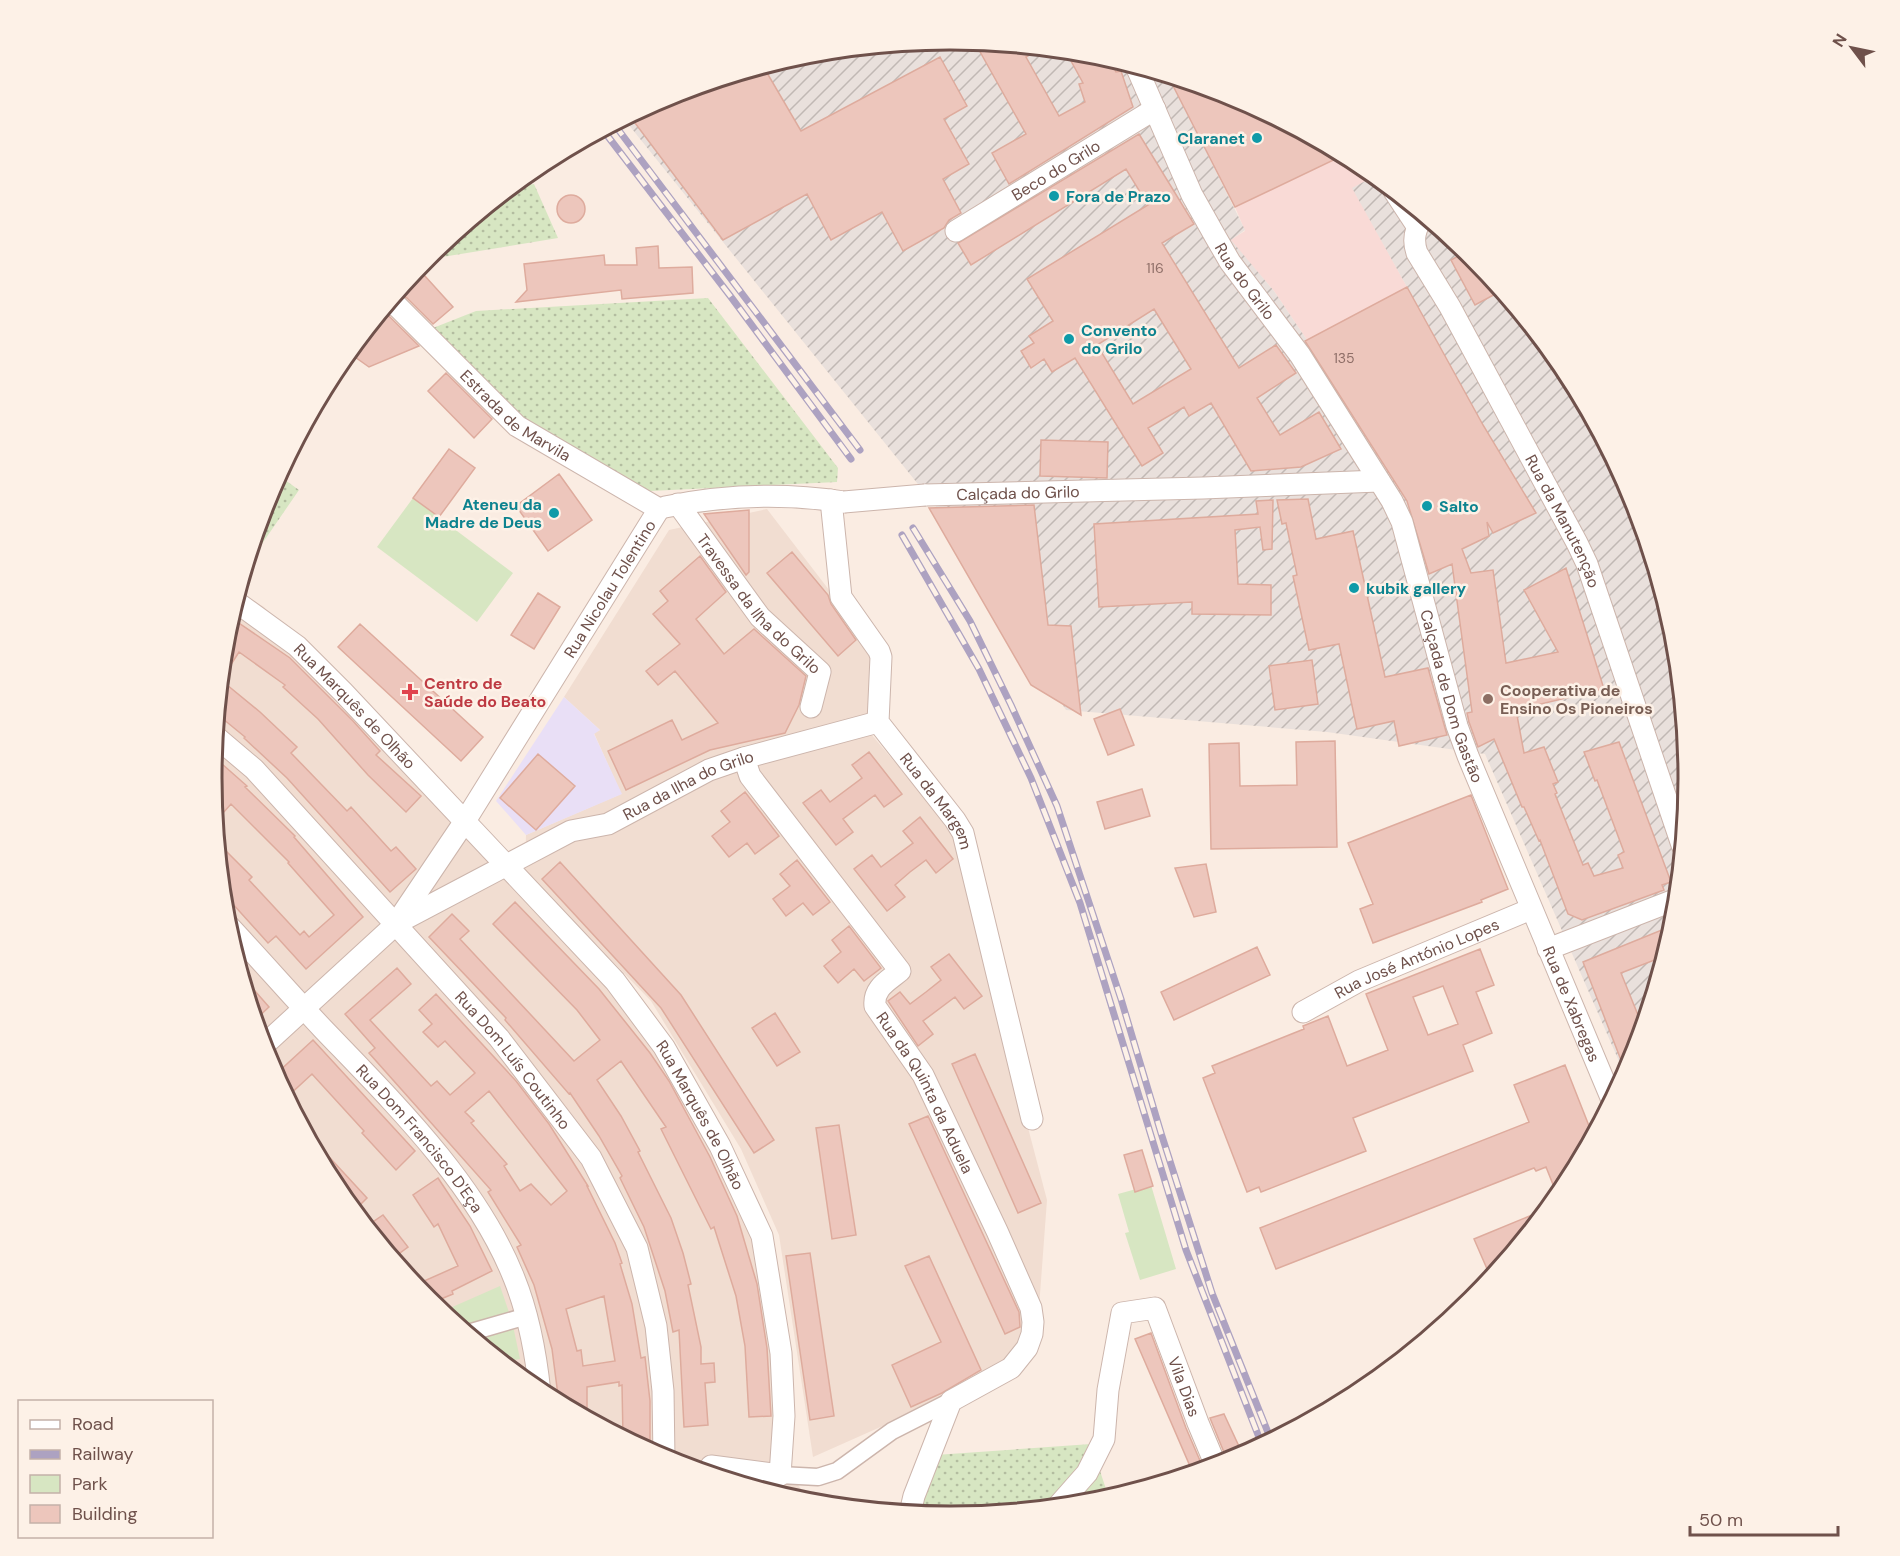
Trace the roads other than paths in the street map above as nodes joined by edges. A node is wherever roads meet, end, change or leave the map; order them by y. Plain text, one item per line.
1 (1140, 74) edge
2 (1155, 109) junction
3 (1420, 222) edge
4 (956, 231) dead end
5 (396, 306) edge
6 (1379, 481) junction
7 (838, 501) junction
8 (668, 507) junction
9 (242, 606) edge
10 (811, 707) dead end
11 (878, 722) junction
12 (223, 743) edge
13 (744, 759) junction
14 (465, 821) junction
15 (1677, 829) edge
16 (507, 866) junction
17 (1668, 903) edge
18 (1531, 909) junction
19 (395, 925) junction
20 (239, 937) edge
21 (1548, 949) junction
22 (304, 1008) junction
23 (1303, 1012) dead end
24 (270, 1039) edge
25 (1608, 1090) edge
26 (1032, 1119) dead end
27 (527, 1316) junction
28 (477, 1331) edge
29 (539, 1379) edge
30 (951, 1401) junction
31 (664, 1448) edge
32 (1212, 1457) edge
33 (711, 1466) edge
34 (780, 1475) junction
35 (1065, 1497) edge
36 (912, 1505) edge

1 - 2 street, Rua do Grilo
2 - 4 street, Beco do Grilo
2 - 6 street, Rua do Grilo
3 - 15 street, Rua da Manutenção
5 - 8 street, Estrada de Marvila
6 - 7 street, Calçada do Grilo, bridge
6 - 18 street, Calçada de Dom Gastão
7 - 8 street, Calçada do Grilo
7 - 11 street
8 - 10 street, Travessa da Ilha do Grilo
8 - 14 street, Rua Nicolau Tolentino
9 - 14 street, Rua Marquês de Olhão
11 - 13 street, Rua da Ilha do Grilo
11 - 26 street, Rua da Margem
12 - 19 street, Rua Dom Luís Coutinho
13 - 16 street, Rua da Ilha do Grilo
13 - 30 street, Rua da Quinta da Aduela
14 - 16 street, Rua Marquês de Olhão
14 - 19 street
16 - 19 street, Rua da Ilha do Grilo
16 - 34 street, Rua Marquês de Olhão
17 - 21 street
18 - 21 street, Rua de Xabregas
18 - 23 street, Rua José António Lopes
19 - 22 street
19 - 31 street, Rua Dom Luís Coutinho
20 - 22 street, Rua Dom Francisco D'Eça
21 - 25 street, Rua de Xabregas
22 - 24 street
22 - 27 street, Rua Dom Francisco D'Eça
27 - 28 street
27 - 29 street, Rua Dom Francisco D'Eça
30 - 34 street
30 - 36 street
32 - 35 street, Vila Dias
33 - 34 street

